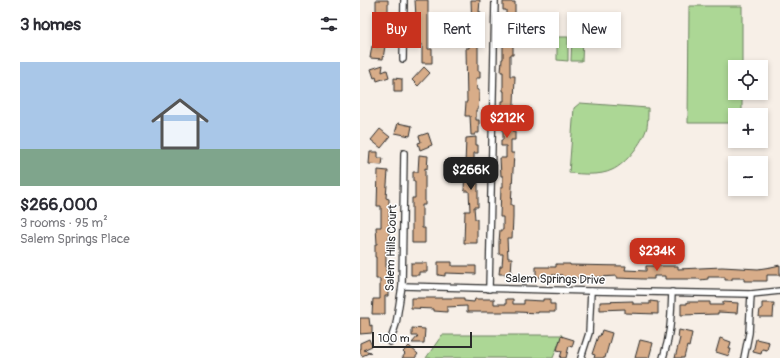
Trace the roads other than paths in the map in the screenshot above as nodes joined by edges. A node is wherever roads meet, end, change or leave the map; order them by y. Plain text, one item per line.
1 (404, 0) edge
2 (495, 0) edge
3 (403, 59) dead end
4 (404, 153) dead end
5 (402, 286) junction
6 (489, 289) junction
7 (591, 291) junction
8 (780, 291) edge
9 (672, 292) junction
10 (750, 294) junction
11 (390, 342) dead end
12 (581, 358) edge
13 (663, 358) edge
14 (744, 358) edge

1 - 3 street
2 - 6 street
4 - 5 street, Salem Hills Court
5 - 6 street, Salem Springs Drive
5 - 11 street, Salem Hills Court
6 - 7 street, Salem Springs Drive
7 - 9 street, Salem Springs Drive
7 - 12 street
8 - 10 street, Salem Springs Drive
9 - 10 street, Salem Springs Drive
9 - 13 street
10 - 14 street

